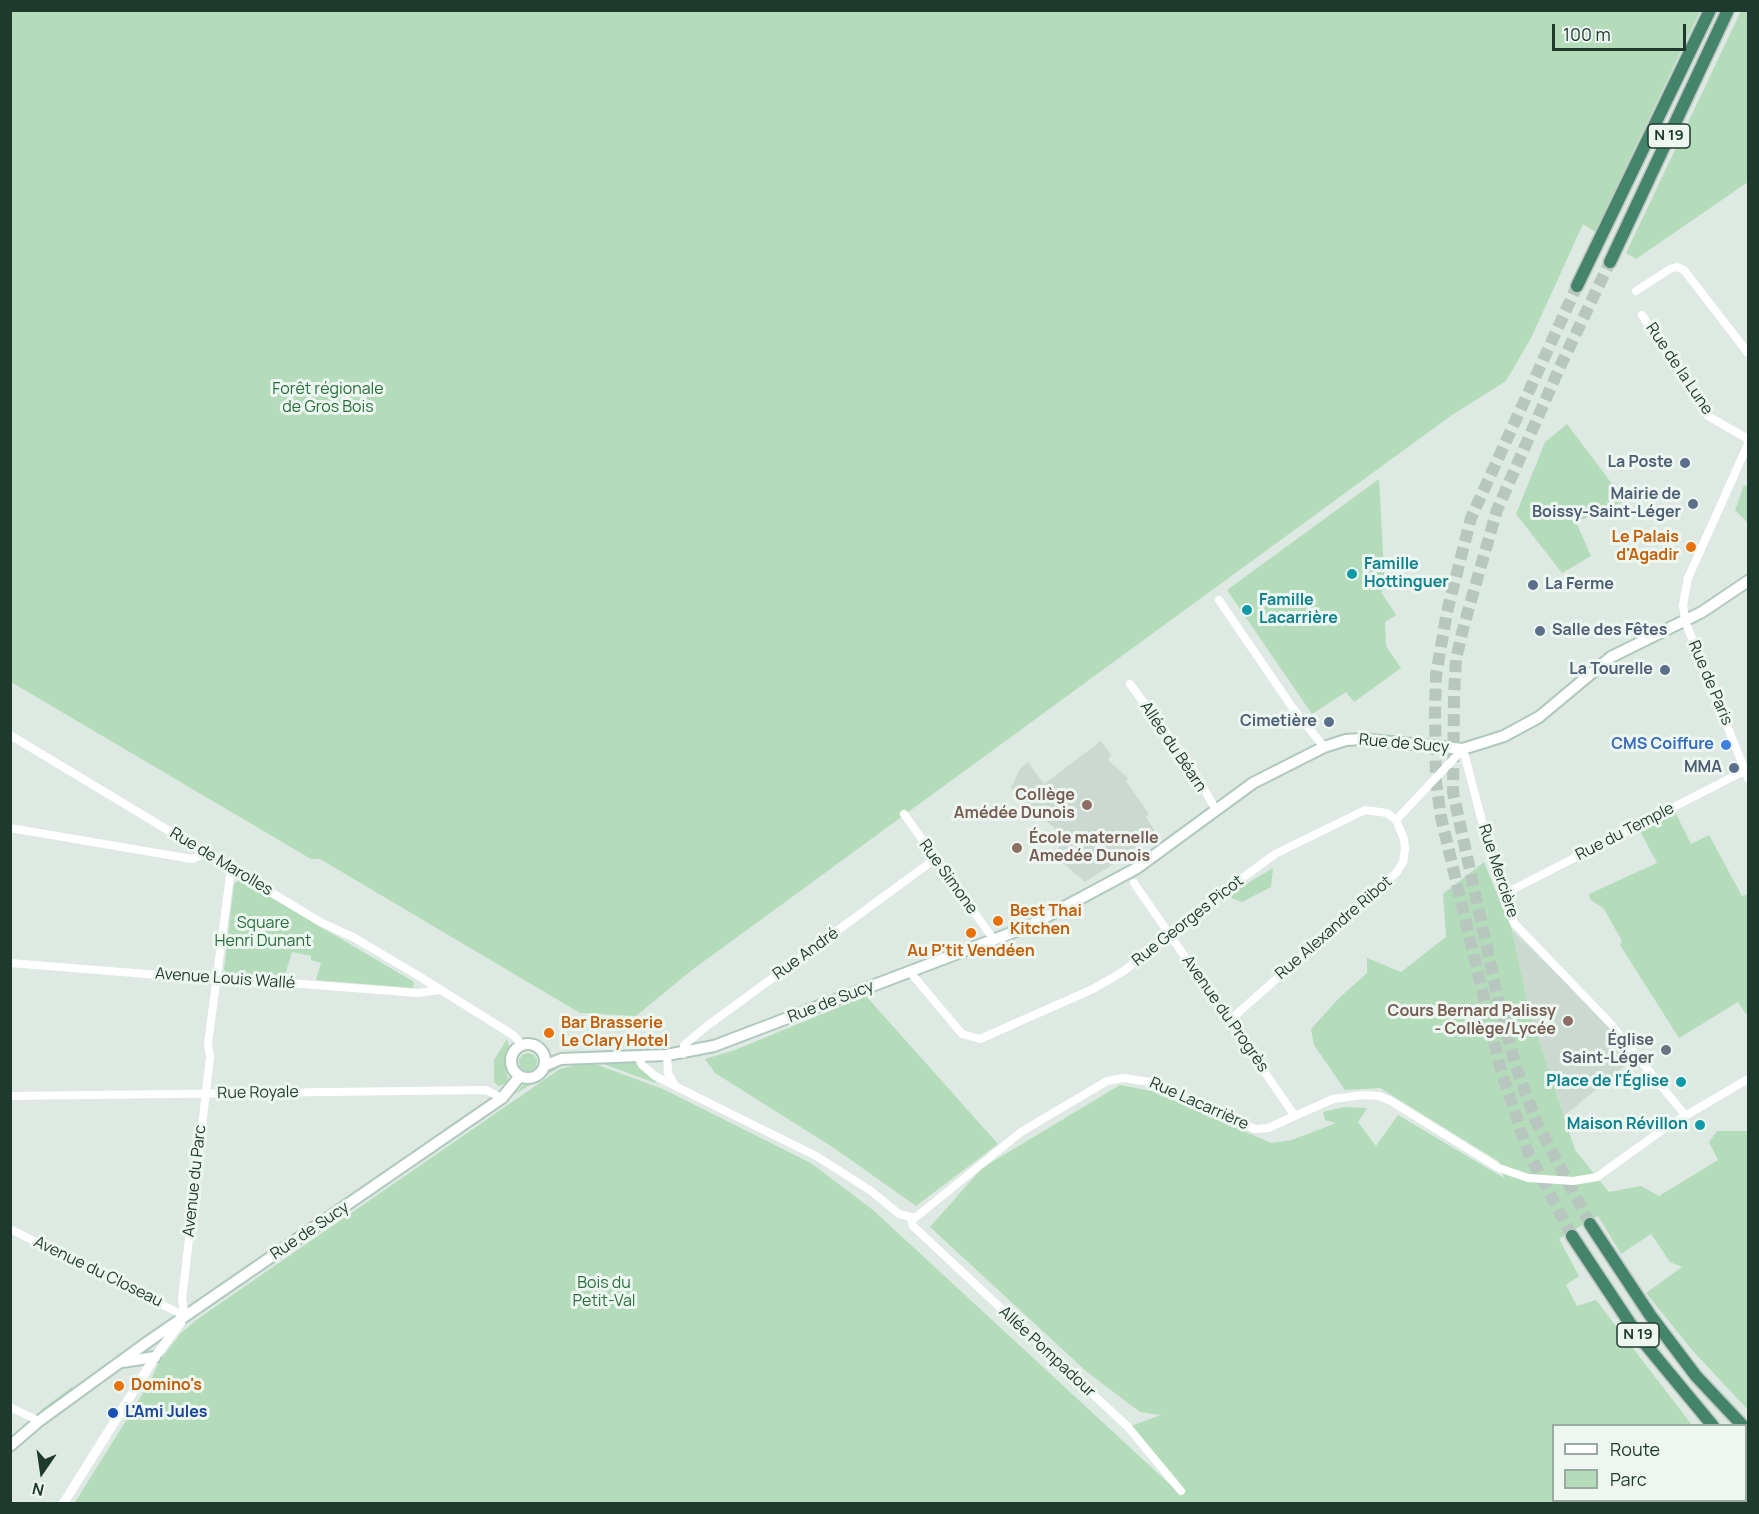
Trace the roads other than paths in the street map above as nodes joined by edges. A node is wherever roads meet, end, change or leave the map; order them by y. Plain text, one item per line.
1 (1710, 10) edge
2 (1728, 10) edge
3 (1610, 262) tunnel mouth
4 (1577, 286) tunnel mouth
5 (1636, 291) dead end
6 (1642, 315) dead end
7 (1749, 353) edge
8 (1749, 440) edge
9 (1749, 444) edge
10 (1749, 581) edge
11 (1219, 600) dead end
12 (1685, 621) junction
13 (1130, 684) dead end
14 (10, 735) edge
15 (1324, 747) junction
16 (1463, 749) junction
17 (1746, 768) edge
18 (1216, 810) junction
19 (904, 814) dead end
20 (1396, 820) junction
21 (10, 828) edge
22 (204, 851) junction
23 (935, 859) junction
24 (231, 868) junction
25 (1134, 883) dead end
26 (1504, 894) junction
27 (1168, 933) junction
28 (994, 940) junction
29 (10, 963) edge
30 (909, 972) junction
31 (217, 979) junction
32 (439, 990) junction
33 (1230, 1020) junction
34 (522, 1045) junction
35 (683, 1054) junction
36 (667, 1055) junction
37 (638, 1056) junction
38 (544, 1060) junction
39 (520, 1076) junction
40 (1749, 1079) edge
41 (674, 1084) junction
42 (204, 1094) junction
43 (10, 1096) edge
44 (502, 1098) junction
45 (1685, 1115) junction
46 (1295, 1116) junction
47 (910, 1217) junction
48 (1590, 1224) tunnel mouth
49 (10, 1228) edge
50 (1572, 1236) tunnel mouth
51 (185, 1316) junction
52 (149, 1341) junction
53 (155, 1357) junction
54 (139, 1361) junction
55 (122, 1362) junction
56 (139, 1382) junction
57 (10, 1407) edge
58 (39, 1421) junction
59 (1712, 1424) edge
60 (1742, 1424) edge
61 (11, 1445) edge
62 (1181, 1491) dead end
63 (63, 1503) edge

1 - 4 highway, N 19
2 - 3 highway, N 19
5 - 7 street
6 - 8 street, Rue de la Lune
9 - 12 street
10 - 12 main road, Rue de Sucy
11 - 15 street
12 - 16 main road, Rue de Sucy
12 - 17 street, Rue de Paris
13 - 18 street, Allée du Béarn
14 - 22 street, Rue de Marolles
15 - 16 main road, Rue de Sucy
15 - 18 main road, Rue de Sucy
16 - 20 street
16 - 26 street, Rue Mercière
17 - 26 street, Rue du Temple
18 - 28 main road, Rue de Sucy
19 - 23 street, Rue Simone
20 - 27 street, Rue Georges Picot
20 - 33 street, Rue Alexandre Ribot
21 - 22 street
22 - 24 street, Rue de Marolles
23 - 28 street, Rue Simone
23 - 35 street, Rue André
24 - 31 street, Avenue du Parc
24 - 32 street, Rue de Marolles
25 - 27 street, Avenue du Progrès
26 - 45 street, Rue Mercière
27 - 30 street, Rue Georges Picot
27 - 33 street, Avenue du Progrès
28 - 30 main road, Rue de Sucy
29 - 31 street, Avenue Louis Wallé
30 - 35 main road, Rue de Sucy
31 - 32 street, Avenue Louis Wallé
31 - 42 street, Avenue du Parc
32 - 34 street, Rue de Marolles
33 - 46 street, Avenue du Progrès
34 - 38 main road
34 - 39 main road
35 - 36 main road, Rue de Sucy
36 - 37 main road, Rue de Sucy
36 - 41 street
37 - 38 main road, Rue de Sucy
37 - 41 street
38 - 39 main road
39 - 44 main road, Rue de Sucy
40 - 45 street, Rue Lacarrière
41 - 47 street
42 - 43 street, Rue Royale
42 - 44 street, Rue Royale
42 - 51 street, Avenue du Parc
44 - 51 main road, Rue de Sucy
45 - 46 street, Rue Lacarrière
46 - 47 street, Rue Lacarrière
47 - 62 street, Allée Pompadour
48 - 60 highway, N 19
49 - 51 street, Avenue du Closeau
50 - 59 highway, N 19
51 - 52 main road, Rue de Sucy
51 - 53 street
52 - 54 street
52 - 55 main road, Rue de Sucy
53 - 54 main road
53 - 56 street
54 - 55 main road
54 - 56 street
55 - 58 main road, Rue de Sucy
56 - 63 street
57 - 58 street
58 - 61 main road, Rue de Sucy

